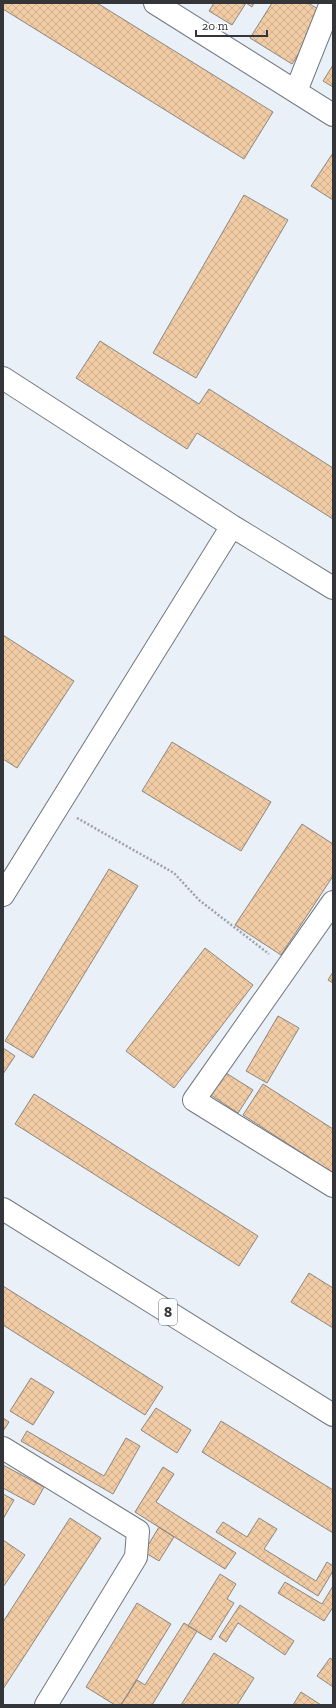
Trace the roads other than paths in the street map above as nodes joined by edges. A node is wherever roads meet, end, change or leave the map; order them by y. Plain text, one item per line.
1 (155, 3) edge
2 (330, 3) edge
3 (296, 91) junction
4 (333, 115) edge
5 (3, 378) edge
6 (232, 526) junction
7 (333, 588) edge
8 (3, 894) edge
9 (333, 902) edge
10 (333, 1186) edge
11 (3, 1209) edge
12 (333, 1415) edge
13 (3, 1448) edge
14 (46, 1705) edge

1 - 3 street
2 - 3 street
3 - 4 street
5 - 6 street
6 - 7 street
6 - 8 street
9 - 10 street
11 - 12 street, 8
13 - 14 street

